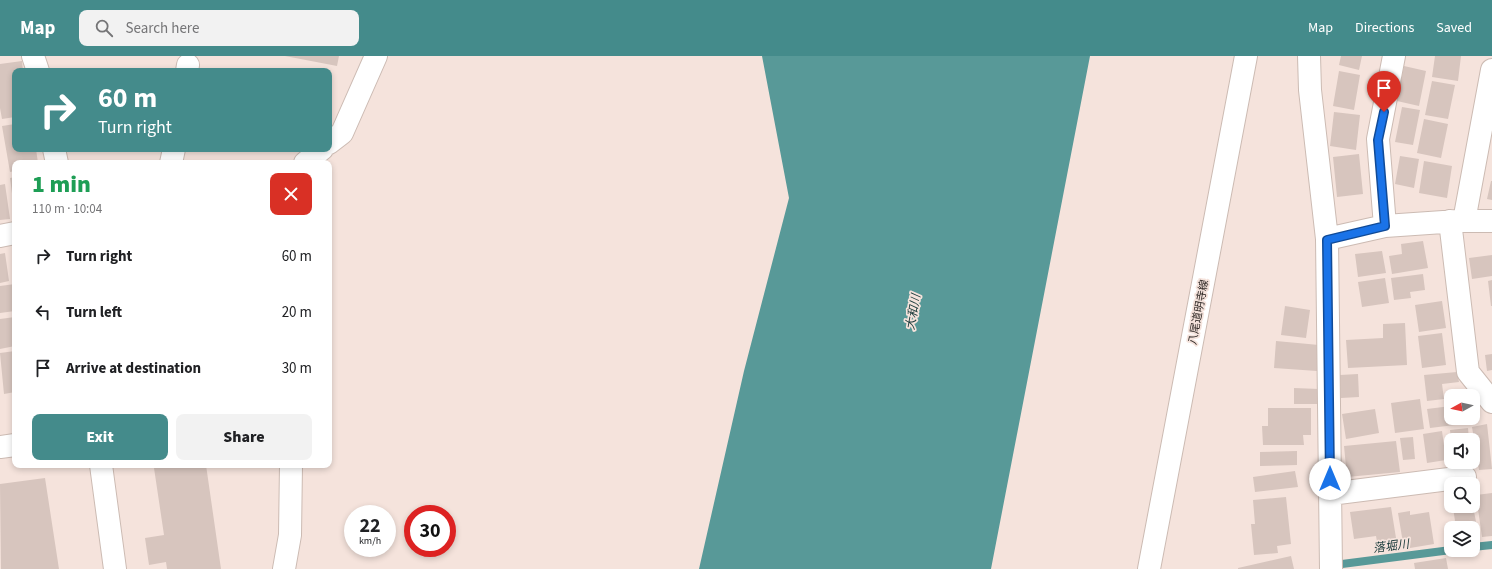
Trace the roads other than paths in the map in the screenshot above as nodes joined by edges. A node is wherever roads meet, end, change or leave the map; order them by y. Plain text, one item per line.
1 (33, 56) edge
2 (376, 56) edge
3 (1246, 56) edge
4 (1309, 56) edge
5 (1394, 56) edge
6 (37, 68) edge
7 (1492, 70) edge
8 (332, 141) edge
9 (318, 152) edge
10 (309, 160) edge
11 (1457, 221) junction
12 (1492, 221) edge
13 (1385, 226) junction
14 (12, 234) edge
15 (0, 236) edge
16 (1327, 240) junction
17 (1492, 402) edge
18 (12, 445) edge
19 (0, 447) edge
20 (102, 468) edge
21 (291, 468) edge
22 (1444, 480) edge
23 (1330, 494) junction
24 (1331, 565) edge
25 (115, 569) edge
26 (284, 569) edge
27 (1149, 569) edge

1 - 6 street
2 - 8 street
3 - 27 street, 八尾道明寺線
4 - 16 street
5 - 13 street
7 - 11 street
9 - 10 street
11 - 12 street
11 - 13 street
11 - 17 street
13 - 16 street
14 - 15 street
16 - 23 street
18 - 19 street
20 - 25 street
21 - 26 street
22 - 23 street
23 - 24 street

